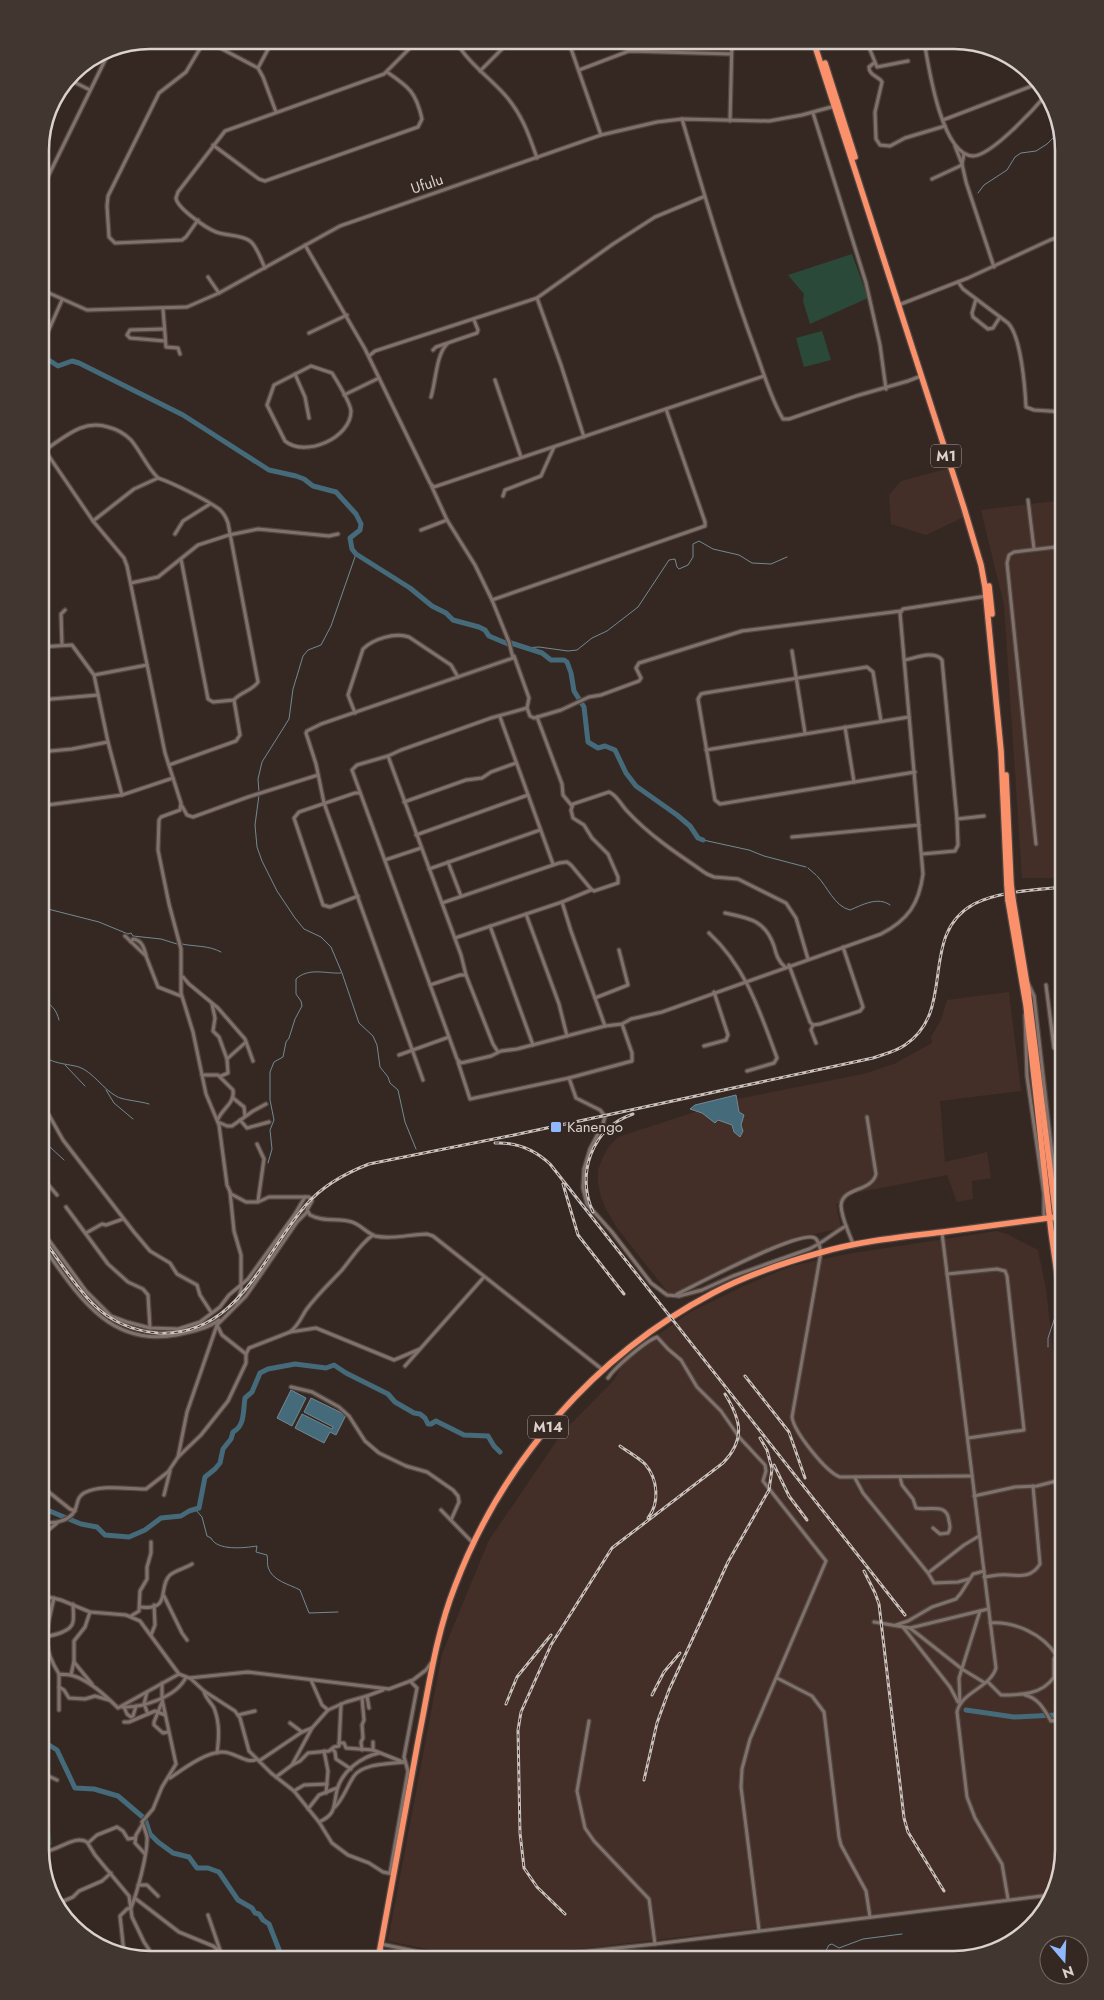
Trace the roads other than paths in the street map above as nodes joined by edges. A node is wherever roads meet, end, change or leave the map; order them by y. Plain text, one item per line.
1 (200, 49) edge
2 (222, 49) edge
3 (268, 49) edge
4 (411, 49) edge
5 (460, 49) edge
6 (502, 49) edge
7 (571, 49) edge
8 (731, 49) edge
9 (818, 49) edge
10 (869, 49) edge
11 (925, 49) edge
12 (731, 54) junction
13 (106, 59) edge
14 (908, 61) dead end
15 (874, 63) junction
16 (258, 68) junction
17 (579, 70) junction
18 (480, 71) junction
19 (387, 72) junction
20 (75, 82) edge
21 (1032, 86) edge
22 (90, 90) junction
23 (1042, 99) edge
24 (837, 106) junction
25 (276, 112) junction
26 (813, 113) junction
27 (682, 119) junction
28 (943, 120) junction
29 (730, 121) junction
30 (945, 126) junction
31 (601, 135) junction
32 (213, 145) junction
33 (955, 146) junction
34 (964, 154) junction
35 (537, 158) junction
36 (962, 164) junction
37 (49, 174) edge
38 (932, 179) dead end
39 (703, 197) junction
40 (198, 220) junction
41 (1055, 238) edge
42 (305, 245) junction
43 (994, 267) junction
44 (265, 268) junction
45 (208, 277) dead end
46 (958, 282) junction
47 (218, 293) junction
48 (49, 294) edge
49 (537, 298) junction
50 (976, 299) junction
51 (62, 300) junction
52 (901, 304) junction
53 (163, 309) junction
54 (347, 315) junction
55 (1000, 317) junction
56 (474, 320) junction
57 (164, 329) junction
58 (49, 330) edge
59 (309, 333) dead end
60 (165, 341) junction
61 (447, 344) junction
62 (365, 349) junction
63 (433, 350) dead end
64 (375, 351) junction
65 (180, 354) dead end
66 (369, 356) junction
67 (295, 374) junction
68 (764, 376) junction
69 (921, 376) junction
70 (379, 378) junction
71 (495, 380) dead end
72 (886, 389) junction
73 (344, 395) junction
74 (431, 397) dead end
75 (666, 409) junction
76 (1055, 411) edge
77 (309, 418) dead end
78 (584, 437) junction
79 (554, 446) junction
80 (49, 447) edge
81 (49, 456) edge
82 (521, 457) junction
83 (158, 478) junction
84 (431, 485) junction
85 (503, 496) dead end
86 (1028, 500) dead end
87 (210, 504) junction
88 (447, 520) junction
89 (93, 521) junction
90 (421, 530) dead end
91 (175, 534) dead end
92 (338, 534) dead end
93 (229, 535) junction
94 (1055, 547) edge
95 (1034, 549) junction
96 (181, 559) junction
97 (131, 583) junction
98 (988, 596) junction
99 (492, 600) junction
100 (65, 610) dead end
101 (901, 611) junction
102 (62, 645) junction
103 (49, 646) edge
104 (792, 651) dead end
105 (513, 655) junction
106 (904, 660) junction
107 (147, 665) junction
108 (94, 675) junction
109 (458, 678) junction
110 (796, 678) junction
111 (98, 695) junction
112 (49, 699) edge
113 (234, 700) junction
114 (528, 708) junction
115 (355, 713) junction
116 (500, 717) junction
117 (537, 717) junction
118 (909, 717) junction
119 (881, 721) junction
120 (845, 727) junction
121 (806, 733) junction
122 (108, 742) junction
123 (706, 750) junction
124 (49, 751) edge
125 (388, 756) junction
126 (516, 763) junction
127 (169, 765) junction
128 (915, 772) junction
129 (318, 774) junction
130 (173, 778) junction
131 (854, 782) junction
132 (360, 793) junction
133 (122, 795) junction
134 (528, 795) junction
135 (404, 802) junction
136 (324, 803) junction
137 (49, 805) edge
138 (182, 806) junction
139 (572, 806) junction
140 (984, 816) dead end
141 (957, 819) junction
142 (919, 825) junction
143 (540, 830) junction
144 (416, 835) junction
145 (792, 837) dead end
146 (1036, 844) dead end
147 (421, 848) junction
148 (922, 854) junction
149 (385, 860) junction
150 (448, 862) junction
151 (553, 864) junction
152 (429, 869) junction
153 (591, 890) junction
154 (358, 896) junction
155 (461, 897) junction
156 (1011, 900) junction
157 (562, 902) junction
158 (442, 903) junction
159 (725, 912) dead end
160 (526, 914) junction
161 (490, 926) junction
162 (709, 933) dead end
163 (125, 936) dead end
164 (455, 938) junction
165 (131, 943) junction
166 (843, 947) junction
167 (619, 950) dead end
168 (146, 956) junction
169 (808, 959) junction
170 (787, 966) junction
171 (466, 975) junction
172 (182, 976) junction
173 (747, 982) junction
174 (430, 985) junction
175 (1046, 985) dead end
176 (714, 992) junction
177 (182, 996) junction
178 (595, 998) junction
179 (212, 1003) junction
180 (622, 1024) junction
181 (813, 1024) junction
182 (605, 1026) junction
183 (567, 1036) junction
184 (449, 1037) junction
185 (246, 1041) junction
186 (816, 1043) dead end
187 (533, 1045) junction
188 (704, 1046) dead end
189 (1054, 1048) dead end
190 (412, 1051) junction
191 (498, 1052) junction
192 (399, 1056) dead end
193 (227, 1059) junction
194 (253, 1061) dead end
195 (458, 1062) junction
196 (747, 1072) dead end
197 (202, 1075) junction
198 (220, 1076) junction
199 (569, 1078) junction
200 (424, 1080) dead end
201 (233, 1098) junction
202 (266, 1104) dead end
203 (49, 1115) edge
204 (245, 1116) junction
205 (866, 1117) dead end
206 (240, 1120) junction
207 (218, 1121) junction
208 (270, 1122) dead end
209 (257, 1144) dead end
210 (49, 1185) edge
211 (230, 1192) junction
212 (57, 1195) dead end
213 (305, 1197) junction
214 (258, 1202) junction
215 (66, 1207) dead end
216 (307, 1212) junction
217 (1055, 1216) edge
218 (1052, 1217) junction
219 (123, 1219) junction
220 (846, 1226) junction
221 (942, 1232) junction
222 (86, 1233) junction
223 (1055, 1233) edge
224 (372, 1235) junction
225 (49, 1240) edge
226 (1055, 1243) edge
227 (853, 1244) junction
228 (819, 1245) junction
229 (820, 1252) junction
230 (49, 1255) edge
231 (947, 1274) junction
232 (743, 1276) junction
233 (484, 1277) junction
234 (710, 1277) junction
235 (713, 1284) junction
236 (241, 1285) junction
237 (678, 1296) junction
238 (237, 1304) junction
239 (211, 1312) junction
240 (222, 1319) junction
241 (217, 1325) junction
242 (150, 1328) junction
243 (290, 1332) junction
244 (420, 1349) junction
245 (246, 1354) junction
246 (405, 1366) dead end
247 (603, 1370) junction
248 (608, 1378) dead end
249 (291, 1387) dead end
250 (968, 1438) junction
251 (178, 1457) junction
252 (170, 1470) junction
253 (972, 1476) junction
254 (900, 1477) junction
255 (855, 1478) junction
256 (1055, 1481) edge
257 (1033, 1486) junction
258 (49, 1492) edge
259 (164, 1495) dead end
260 (974, 1496) junction
261 (75, 1510) junction
262 (441, 1510) dead end
263 (451, 1520) junction
264 (49, 1522) edge
265 (58, 1522) junction
266 (933, 1528) dead end
267 (49, 1529) edge
268 (979, 1536) junction
269 (151, 1542) dead end
270 (473, 1544) junction
271 (192, 1564) dead end
272 (984, 1571) junction
273 (928, 1573) junction
274 (984, 1577) junction
275 (969, 1579) junction
276 (164, 1595) junction
277 (49, 1597) edge
278 (54, 1598) junction
279 (73, 1604) junction
280 (154, 1605) junction
281 (140, 1607) junction
282 (988, 1609) junction
283 (980, 1611) junction
284 (90, 1612) junction
285 (130, 1616) junction
286 (49, 1622) edge
287 (874, 1622) dead end
288 (990, 1623) junction
289 (896, 1625) junction
290 (902, 1627) junction
291 (910, 1628) junction
292 (151, 1634) junction
293 (49, 1636) edge
294 (187, 1640) dead end
295 (49, 1650) edge
296 (1055, 1654) edge
297 (1055, 1657) edge
298 (434, 1659) junction
299 (74, 1661) junction
300 (962, 1669) junction
301 (59, 1674) junction
302 (71, 1674) junction
303 (179, 1674) junction
304 (188, 1678) junction
305 (777, 1678) junction
306 (312, 1680) junction
307 (410, 1681) junction
308 (987, 1682) junction
309 (162, 1683) junction
310 (59, 1687) junction
311 (94, 1687) junction
312 (384, 1689) junction
313 (148, 1691) junction
314 (204, 1691) junction
315 (1023, 1695) junction
316 (368, 1696) junction
317 (162, 1697) junction
318 (362, 1698) junction
319 (110, 1699) junction
320 (131, 1701) junction
321 (163, 1702) junction
322 (144, 1704) junction
323 (341, 1704) junction
324 (960, 1705) junction
325 (135, 1706) junction
326 (122, 1707) junction
327 (368, 1708) dead end
328 (59, 1710) dead end
329 (328, 1710) junction
330 (158, 1712) junction
331 (255, 1712) dead end
332 (148, 1714) junction
333 (238, 1715) junction
334 (166, 1716) junction
335 (134, 1718) junction
336 (588, 1721) dead end
337 (1055, 1721) edge
338 (124, 1722) dead end
339 (290, 1723) dead end
340 (312, 1728) junction
341 (168, 1732) junction
342 (302, 1732) junction
343 (374, 1742) dead end
344 (339, 1743) junction
345 (332, 1749) junction
346 (362, 1750) junction
347 (373, 1750) junction
348 (324, 1751) junction
349 (217, 1753) junction
350 (378, 1753) junction
351 (258, 1760) junction
352 (404, 1762) junction
353 (292, 1765) junction
354 (408, 1765) junction
355 (351, 1769) junction
356 (413, 1770) junction
357 (49, 1776) edge
358 (276, 1778) junction
359 (57, 1780) dead end
360 (167, 1780) junction
361 (327, 1784) junction
362 (337, 1788) junction
363 (294, 1791) junction
364 (326, 1793) junction
365 (335, 1807) junction
366 (308, 1809) junction
367 (319, 1822) junction
368 (142, 1824) junction
369 (135, 1838) junction
370 (88, 1843) junction
371 (49, 1851) edge
372 (145, 1854) junction
373 (111, 1873) junction
374 (392, 1874) junction
375 (138, 1885) junction
376 (158, 1896) dead end
377 (1045, 1896) edge
378 (136, 1899) junction
379 (1008, 1900) junction
380 (62, 1902) edge
381 (131, 1908) junction
382 (208, 1915) dead end
383 (870, 1917) junction
384 (758, 1930) junction
385 (381, 1944) junction
386 (655, 1944) junction
387 (123, 1947) edge
388 (151, 1951) edge
389 (221, 1951) joint
390 (380, 1951) edge
391 (415, 1951) edge
392 (592, 1951) edge

1 - 40 street
2 - 16 street
3 - 16 street
4 - 19 street
5 - 18 street
6 - 18 street
7 - 17 street
8 - 12 street
9 - 24 highway, M1
10 - 15 street
11 - 28 street
12 - 17 street
12 - 29 street
13 - 22 street
14 - 15 street
15 - 30 street
16 - 25 street
17 - 31 street
18 - 35 street
19 - 25 street
19 - 32 street
20 - 22 street
21 - 28 street
22 - 37 street
23 - 34 street
24 - 26 street, Ufulu
24 - 52 highway, M1
24 - 69 highway, M1
25 - 32 street
26 - 29 street, Ufulu
26 - 72 street
27 - 29 street, Ufulu
27 - 31 street, Ufulu
27 - 39 street
28 - 30 street
30 - 33 street
31 - 35 street, Ufulu
32 - 40 street
33 - 34 street
33 - 36 street
34 - 36 street
35 - 42 street, Ufulu
36 - 38 street
36 - 43 street
39 - 49 street
39 - 68 street
40 - 44 street
41 - 43 street
42 - 44 street, Ufulu
42 - 54 street
43 - 46 street
44 - 47 street, Ufulu
45 - 47 street
46 - 50 street
46 - 52 street
47 - 53 street, Ufulu
48 - 51 street, Ufulu
49 - 56 street
49 - 78 street
50 - 55 street
50 - 55 street
51 - 53 street, Ufulu
51 - 58 street
52 - 98 highway, M1
53 - 57 street
54 - 59 street
54 - 62 street
55 - 76 street
56 - 61 street
56 - 64 street
57 - 60 street
57 - 60 street
60 - 65 street
61 - 63 street
61 - 74 street
62 - 64 street
62 - 66 street
64 - 66 street
66 - 70 street
67 - 73 street
67 - 73 street
67 - 77 street
68 - 72 street
68 - 75 street
69 - 72 street
69 - 98 highway, M1
70 - 73 street
70 - 84 street
71 - 82 street
75 - 78 street
75 - 99 street
78 - 79 street
79 - 82 street
79 - 85 street
80 - 83 street
81 - 89 street
82 - 84 street
83 - 87 street
83 - 89 street
84 - 88 street
86 - 95 street
87 - 91 street
87 - 93 street
88 - 90 street
88 - 99 street
89 - 97 street
92 - 93 street
93 - 96 street
93 - 113 street
94 - 95 street
95 - 146 street
96 - 97 street
96 - 113 street
97 - 107 street
98 - 101 street
98 - 156 highway, M1, bridge
99 - 105 street
100 - 102 street
101 - 106 street
101 - 117 street
102 - 103 street
102 - 108 street
104 - 110 street
105 - 109 street
105 - 114 street
106 - 118 street
106 - 141 street
107 - 108 street
107 - 127 street
108 - 111 street
109 - 115 street
109 - 115 street
110 - 119 street
110 - 121 street
110 - 123 street
111 - 112 street
111 - 122 street
113 - 127 street
114 - 116 street
114 - 117 street
115 - 129 street
116 - 125 street
116 - 126 street
117 - 139 street
118 - 119 street
118 - 128 street
119 - 120 street
120 - 121 street
120 - 131 street
121 - 123 street
122 - 124 street
122 - 133 street
123 - 131 street
125 - 132 street
125 - 135 street
126 - 134 street
126 - 135 street
127 - 130 street
128 - 131 street
128 - 142 street
129 - 136 street
129 - 138 street
130 - 133 street
130 - 138 street
132 - 136 street
132 - 149 street
133 - 137 street
134 - 143 street
134 - 144 street
135 - 144 street
136 - 154 street
136 - 154 street
138 - 172 street
139 - 153 street
139 - 169 street
140 - 141 street
141 - 148 street
142 - 145 street
142 - 148 street
143 - 150 street
143 - 151 street
144 - 147 street
147 - 149 street
147 - 152 street
148 - 166 street
149 - 174 street
150 - 152 street
150 - 155 street
151 - 153 street
151 - 155 street
152 - 158 street
153 - 157 street
154 - 190 street
155 - 158 street
156 - 218 highway, M1
156 - 218 highway, M1
157 - 160 street
157 - 178 street
158 - 164 street
159 - 170 street
160 - 161 street
160 - 183 street
161 - 164 street
161 - 187 street
162 - 173 street
163 - 165 street
164 - 171 street
165 - 168 street
165 - 168 street
166 - 169 street
166 - 181 street
167 - 178 street
168 - 177 street
169 - 170 street
170 - 173 street
170 - 181 street
171 - 174 street
171 - 191 street
172 - 177 street
172 - 179 street
173 - 176 street
173 - 196 street
174 - 184 street
175 - 189 street
176 - 180 street
176 - 188 street
177 - 197 street
178 - 182 street
179 - 185 street
179 - 193 street
180 - 182 street
180 - 199 street
181 - 186 street
182 - 183 street
183 - 187 street
184 - 190 street
184 - 195 street
185 - 193 street
185 - 194 street
187 - 191 street
190 - 192 street
190 - 200 street
191 - 195 street
193 - 198 street
195 - 199 street
197 - 198 street
197 - 207 street
198 - 201 street
199 - 237 street
201 - 204 street
201 - 207 street
202 - 204 street
203 - 219 street
204 - 206 street
205 - 220 street
206 - 207 street
206 - 208 street
207 - 211 street
209 - 214 street
210 - 212 street
211 - 214 street
211 - 236 street
213 - 214 street
213 - 216 street
213 - 236 street
215 - 222 street
216 - 224 street
216 - 238 street
217 - 218 street
218 - 221 highway, M14
218 - 223 highway, M1
218 - 226 highway, M1
219 - 222 street
219 - 239 street
220 - 227 street
220 - 228 street
221 - 227 highway, M14
221 - 231 street
222 - 242 street
224 - 233 street
224 - 243 street
225 - 242 street
227 - 229 highway, M14
228 - 229 street
228 - 232 street
228 - 234 street
229 - 232 highway, M14
229 - 255 street
230 - 240 street
231 - 250 street
231 - 250 street
232 - 235 street
232 - 247 highway, M14
233 - 244 street
233 - 247 street
234 - 235 street
234 - 237 street
235 - 237 street
236 - 238 street
236 - 239 street
238 - 240 street
239 - 242 street
240 - 241 street
241 - 245 street
241 - 251 street
243 - 244 street
243 - 245 street
244 - 246 street
245 - 251 street
247 - 270 highway, M14
248 - 305 street
249 - 263 street
250 - 253 street
251 - 252 street
252 - 259 street
252 - 261 street
253 - 254 street
253 - 260 street
254 - 255 street
254 - 266 street
255 - 273 street
256 - 257 street
257 - 260 street
257 - 274 street
258 - 261 street
260 - 268 street
261 - 265 street
262 - 263 street
263 - 270 street
264 - 265 street
265 - 267 street
268 - 272 street
268 - 273 street
269 - 281 street
270 - 298 highway, M14
271 - 276 street
272 - 274 street
272 - 275 street
273 - 275 street
274 - 282 street
275 - 289 street
276 - 280 street
276 - 294 street
277 - 278 street
278 - 279 street
278 - 286 street
279 - 284 street
279 - 293 street
280 - 281 street
280 - 292 street
281 - 285 street
282 - 283 street
282 - 288 street
283 - 291 street
283 - 300 street
284 - 285 street
284 - 299 street
285 - 292 street
287 - 289 street
288 - 296 street
288 - 308 street
289 - 290 street
290 - 291 street
290 - 324 street
291 - 300 street
292 - 303 street
295 - 301 street
297 - 315 street
298 - 307 street
298 - 356 highway, M14
299 - 302 street
299 - 311 street
300 - 308 street
300 - 324 street
301 - 302 street
301 - 310 street
302 - 311 street
303 - 304 street
303 - 309 street
304 - 306 street
304 - 314 street
304 - 317 street
305 - 383 street
305 - 384 street
306 - 312 street
306 - 329 street
307 - 312 street
307 - 354 street
308 - 315 street
308 - 324 street
309 - 313 street
309 - 317 street
310 - 319 street
310 - 328 street
311 - 319 street
312 - 316 street
313 - 320 street
313 - 322 street
314 - 333 street
314 - 349 street
315 - 337 street
316 - 318 street
316 - 327 street
317 - 321 street
317 - 322 street
318 - 323 street
318 - 346 street
319 - 326 street
320 - 325 street
320 - 326 street
321 - 330 street
321 - 334 street
322 - 325 street
322 - 332 street
323 - 329 street
323 - 344 street
324 - 379 street
325 - 326 street
325 - 335 street
326 - 335 street
329 - 340 street
330 - 332 street
330 - 334 street
330 - 341 street
331 - 333 street
332 - 335 street
333 - 351 street
334 - 341 street
335 - 338 street
336 - 386 street
339 - 342 street
340 - 342 street
340 - 353 street
341 - 360 street
342 - 351 street
343 - 347 street
344 - 345 street
344 - 346 street
345 - 348 street
345 - 355 street
346 - 347 street
347 - 350 street
348 - 353 street
348 - 361 street
349 - 351 street
349 - 360 street
350 - 352 street
350 - 355 street
351 - 358 street
352 - 354 street
352 - 365 street
353 - 358 street
354 - 356 street
354 - 374 street
355 - 362 street
356 - 374 highway, M14
357 - 359 street
358 - 363 street
360 - 368 street
361 - 363 street
361 - 364 street
362 - 364 street
362 - 365 street
363 - 366 street
364 - 366 street
365 - 367 street
366 - 367 street
367 - 374 street
368 - 369 street
368 - 372 street
369 - 370 street
369 - 372 street
370 - 371 street
370 - 373 street
372 - 375 street
373 - 380 street
373 - 381 street
374 - 385 highway, M14
375 - 376 street
375 - 378 street
377 - 379 street
378 - 381 street
378 - 389 street
379 - 383 street
381 - 387 street
381 - 388 street
382 - 389 street
383 - 384 street
384 - 386 street
385 - 390 highway, M14
385 - 391 street
386 - 392 street

